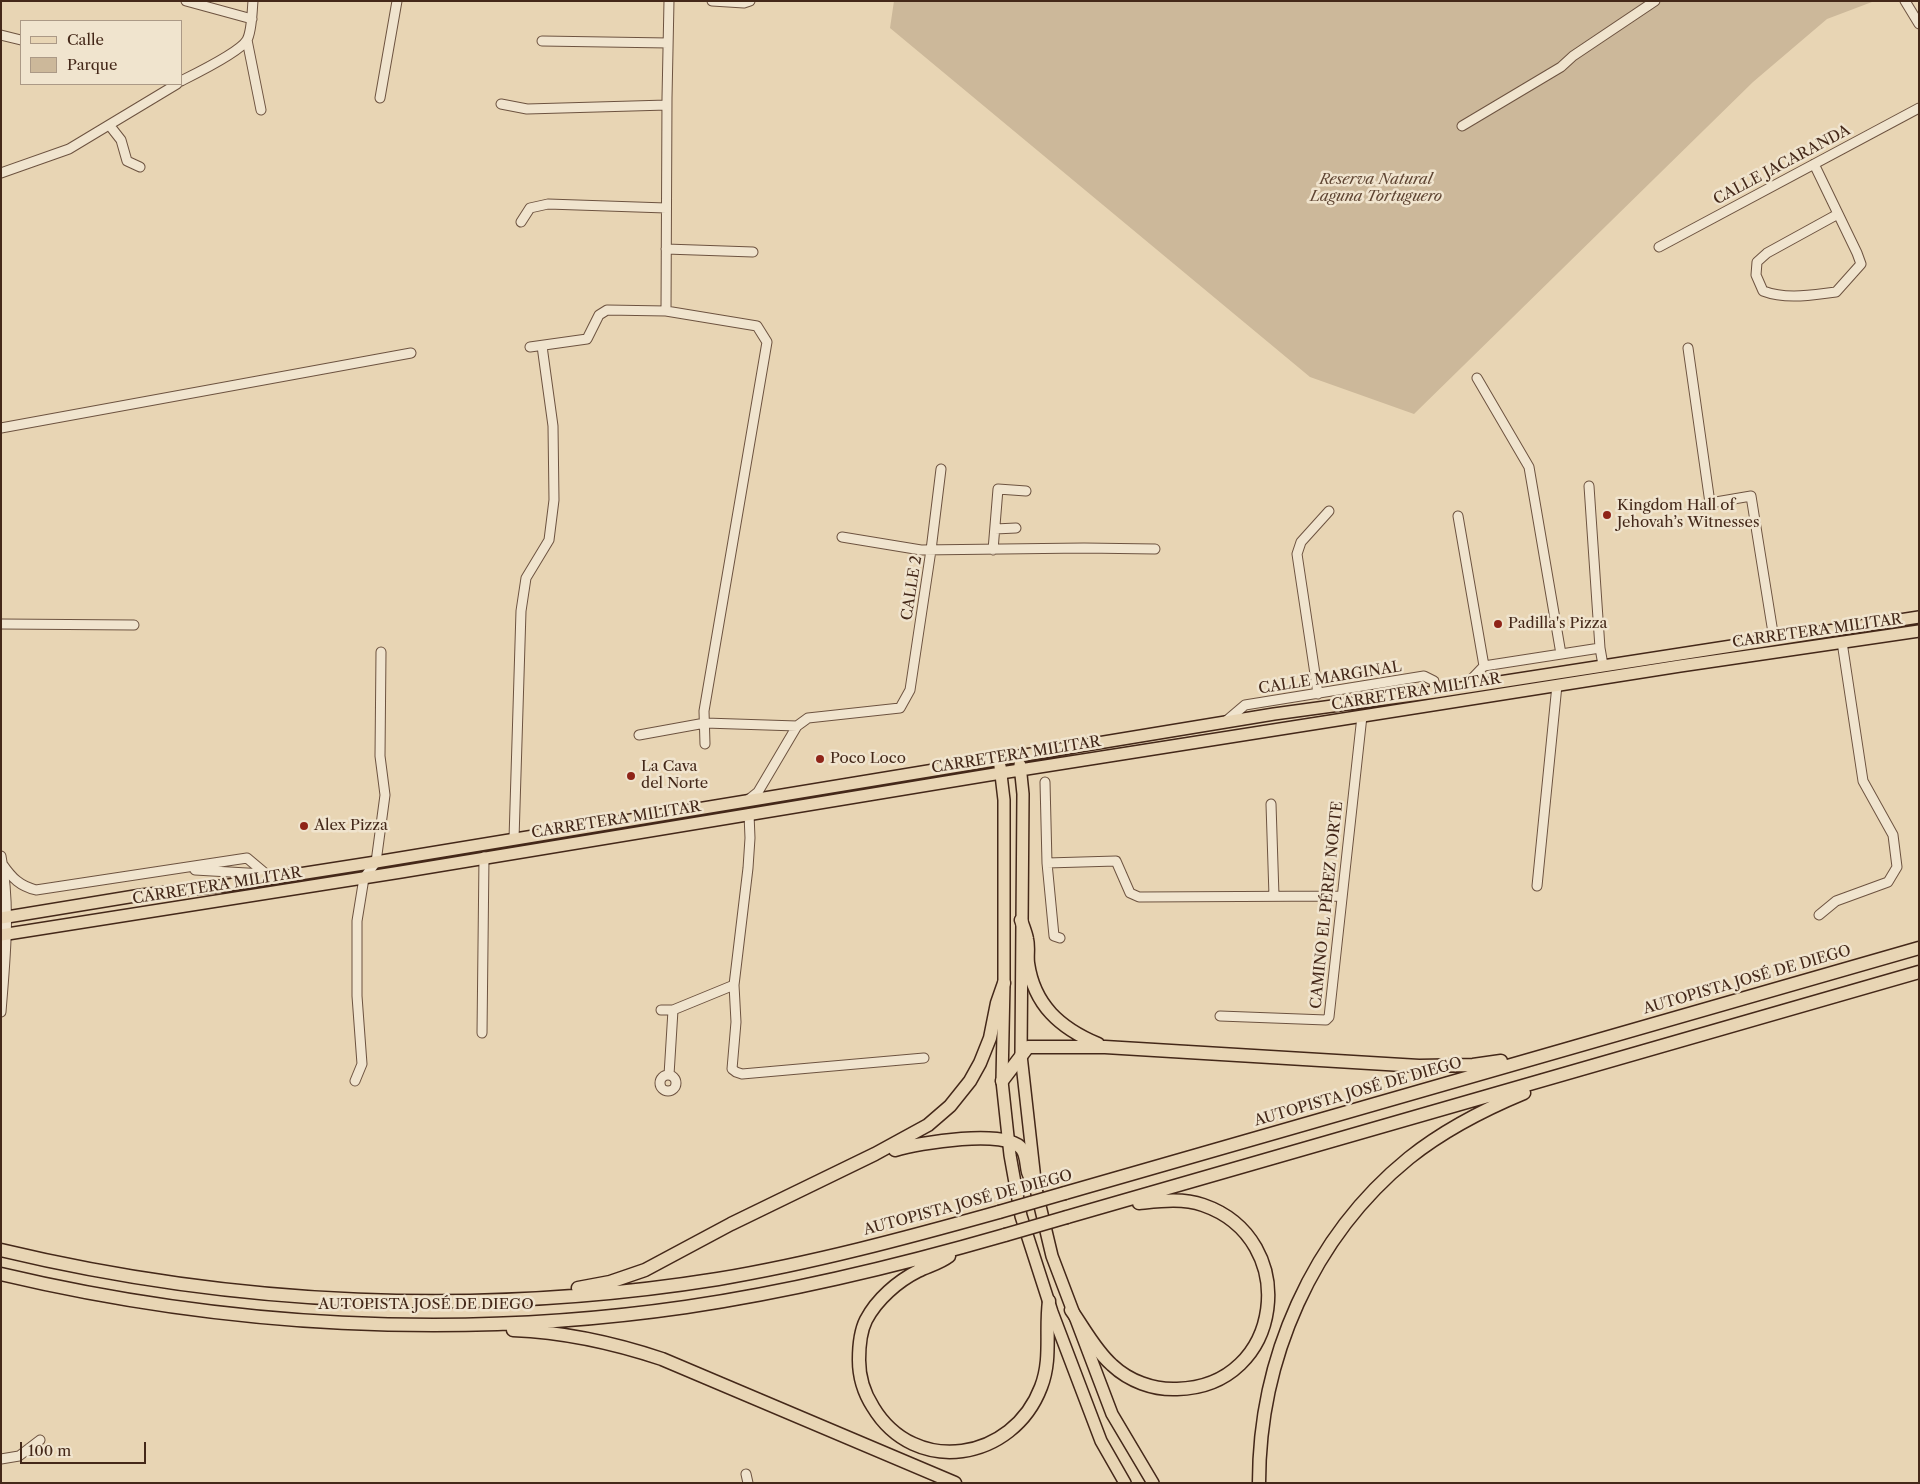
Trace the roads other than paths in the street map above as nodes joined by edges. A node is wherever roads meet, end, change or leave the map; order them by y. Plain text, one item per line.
1 (186, 1) edge
2 (253, 1) edge
3 (398, 1) edge
4 (669, 1) edge
5 (712, 1) edge
6 (750, 1) edge
7 (1655, 1) edge
8 (1905, 1) edge
9 (252, 19) junction
10 (1919, 24) edge
11 (1, 35) edge
12 (20, 40) edge
13 (247, 40) junction
14 (542, 41) dead end
15 (668, 43) junction
16 (182, 80) edge
17 (158, 85) edge
18 (175, 85) edge
19 (165, 90) junction
20 (380, 98) dead end
21 (501, 104) dead end
22 (667, 105) junction
23 (1919, 108) edge
24 (261, 110) dead end
25 (110, 126) junction
26 (1462, 126) dead end
27 (1814, 164) junction
28 (140, 167) dead end
29 (1, 173) edge
30 (666, 208) junction
31 (1838, 214) junction
32 (521, 222) dead end
33 (1659, 247) dead end
34 (666, 249) junction
35 (753, 252) dead end
36 (666, 311) junction
37 (542, 346) junction
38 (530, 347) dead end
39 (1688, 348) dead end
40 (411, 353) dead end
41 (1477, 378) dead end
42 (1, 428) edge
43 (941, 469) dead end
44 (1589, 486) dead end
45 (1026, 491) dead end
46 (1328, 511) dead end
47 (1458, 516) dead end
48 (1016, 528) dead end
49 (995, 529) junction
50 (842, 537) dead end
51 (931, 550) junction
52 (993, 550) junction
53 (1155, 550) dead end
54 (1919, 617) edge
55 (1, 624) edge
56 (134, 625) dead end
57 (1919, 631) edge
58 (1774, 639) junction
59 (1842, 642) junction
60 (1600, 648) junction
61 (381, 652) dead end
62 (1560, 654) junction
63 (1603, 665) junction
64 (1484, 666) junction
65 (1557, 685) junction
66 (1463, 688) junction
67 (1435, 692) junction
68 (1318, 694) junction
69 (1362, 716) junction
70 (1225, 722) junction
71 (705, 723) junction
72 (797, 726) junction
73 (639, 735) dead end
74 (705, 744) dead end
75 (1020, 756) junction
76 (999, 759) junction
77 (1021, 770) junction
78 (1001, 773) junction
79 (1045, 782) dead end
80 (744, 802) junction
81 (1271, 804) dead end
82 (749, 814) junction
83 (514, 839) junction
84 (484, 857) junction
85 (376, 862) junction
86 (1047, 862) junction
87 (2, 865) edge
88 (163, 870) junction
89 (266, 874) junction
90 (287, 876) junction
91 (364, 878) junction
92 (1537, 886) dead end
93 (1274, 896) junction
94 (1342, 896) junction
95 (1819, 915) dead end
96 (4, 917) edge
97 (1021, 920) junction
98 (4, 935) edge
99 (1060, 938) dead end
100 (1919, 948) edge
101 (1919, 972) edge
102 (1004, 984) junction
103 (734, 985) junction
104 (661, 1010) dead end
105 (673, 1010) junction
106 (1, 1012) edge
107 (1220, 1016) dead end
108 (482, 1033) dead end
109 (1105, 1047) junction
110 (1021, 1055) junction
111 (924, 1058) dead end
112 (1536, 1058) junction
113 (669, 1075) dead end
114 (1552, 1078) junction
115 (1002, 1081) junction
116 (354, 1082) dead end
117 (1009, 1142) junction
118 (875, 1154) junction
119 (1036, 1189) junction
120 (1106, 1206) junction
121 (961, 1248) junction
122 (1, 1250) edge
123 (1, 1274) edge
124 (492, 1300) junction
125 (1049, 1301) junction
126 (1071, 1310) junction
127 (476, 1324) junction
128 (40, 1440) dead end
129 (1, 1459) edge
130 (955, 1483) edge
131 (1125, 1483) edge
132 (1153, 1483) edge
133 (1258, 1483) edge

1 - 9 street
2 - 9 street
3 - 20 street
4 - 15 street
5 - 6 street
7 - 26 street
8 - 10 street
9 - 13 street
11 - 12 street
13 - 16 street
13 - 24 street
14 - 15 street
15 - 22 street
17 - 19 street
18 - 19 street
19 - 25 street
21 - 22 street
22 - 30 street
23 - 27 street, CALLE JACARANDA
25 - 28 street
25 - 29 street
27 - 31 street
27 - 33 street, CALLE JACARANDA
30 - 32 street
30 - 34 street
31 - 31 street
34 - 35 street
34 - 36 street
36 - 37 street
36 - 71 street
37 - 38 street
37 - 83 street
39 - 58 street
40 - 42 street
41 - 62 street
43 - 51 street, CALLE 2
44 - 60 street
45 - 49 street
46 - 68 street
47 - 64 street
48 - 49 street
49 - 52 street
50 - 51 street
51 - 52 street
51 - 72 street, CALLE 2
52 - 53 street
54 - 58 main road, CARRETERA MILITAR
55 - 56 street
57 - 59 main road, CARRETERA MILITAR
58 - 63 main road, CARRETERA MILITAR
59 - 65 main road, CARRETERA MILITAR
59 - 95 street
60 - 62 street
60 - 63 street
61 - 85 street
62 - 64 street
63 - 66 main road, CARRETERA MILITAR
64 - 66 street
65 - 69 main road, CARRETERA MILITAR
65 - 92 street
66 - 67 main road, CARRETERA MILITAR
67 - 68 street, CALLE MARGINAL
67 - 70 main road, CARRETERA MILITAR
68 - 70 street, CALLE MARGINAL
69 - 77 main road, CARRETERA MILITAR
69 - 94 street, CAMINO EL PÉREZ NORTE
70 - 75 main road, CARRETERA MILITAR
71 - 72 street
71 - 73 street
71 - 74 street
72 - 80 street
75 - 76 main road, CARRETERA MILITAR
75 - 77 main road
76 - 78 main road
76 - 80 main road, CARRETERA MILITAR
77 - 78 main road, CARRETERA MILITAR
77 - 97 main road
78 - 82 main road, CARRETERA MILITAR
78 - 102 main road
79 - 86 street
80 - 83 main road, CARRETERA MILITAR
81 - 93 street
82 - 84 main road, CARRETERA MILITAR
82 - 103 street
83 - 85 main road, CARRETERA MILITAR
84 - 91 main road, CARRETERA MILITAR
84 - 108 street
85 - 90 main road, CARRETERA MILITAR
85 - 91 street
86 - 93 street
86 - 99 street
87 - 88 street
87 - 96 street
88 - 89 street
88 - 89 street
89 - 90 street
90 - 96 main road, CARRETERA MILITAR
91 - 98 main road, CARRETERA MILITAR
91 - 116 street
93 - 94 street
94 - 107 street, CAMINO EL PÉREZ NORTE
96 - 98 street
97 - 109 highway
97 - 110 main road
98 - 106 street
100 - 112 highway, AUTOPISTA JOSÉ DE DIEGO
101 - 114 highway, AUTOPISTA JOSÉ DE DIEGO
102 - 115 main road
102 - 118 highway
103 - 105 street
103 - 111 street
104 - 105 street
105 - 113 street
109 - 110 highway
109 - 112 highway
110 - 115 highway
110 - 119 main road
112 - 124 highway, AUTOPISTA JOSÉ DE DIEGO, bridge
114 - 120 highway, AUTOPISTA JOSÉ DE DIEGO
114 - 133 highway
115 - 117 main road
117 - 118 highway
117 - 119 highway
117 - 125 main road
118 - 124 highway
119 - 126 main road
120 - 121 highway, AUTOPISTA JOSÉ DE DIEGO, bridge
120 - 126 highway
121 - 125 highway
121 - 127 highway, AUTOPISTA JOSÉ DE DIEGO
122 - 124 highway, AUTOPISTA JOSÉ DE DIEGO
123 - 127 highway, AUTOPISTA JOSÉ DE DIEGO
125 - 131 main road
126 - 132 main road
127 - 130 highway
128 - 129 street

